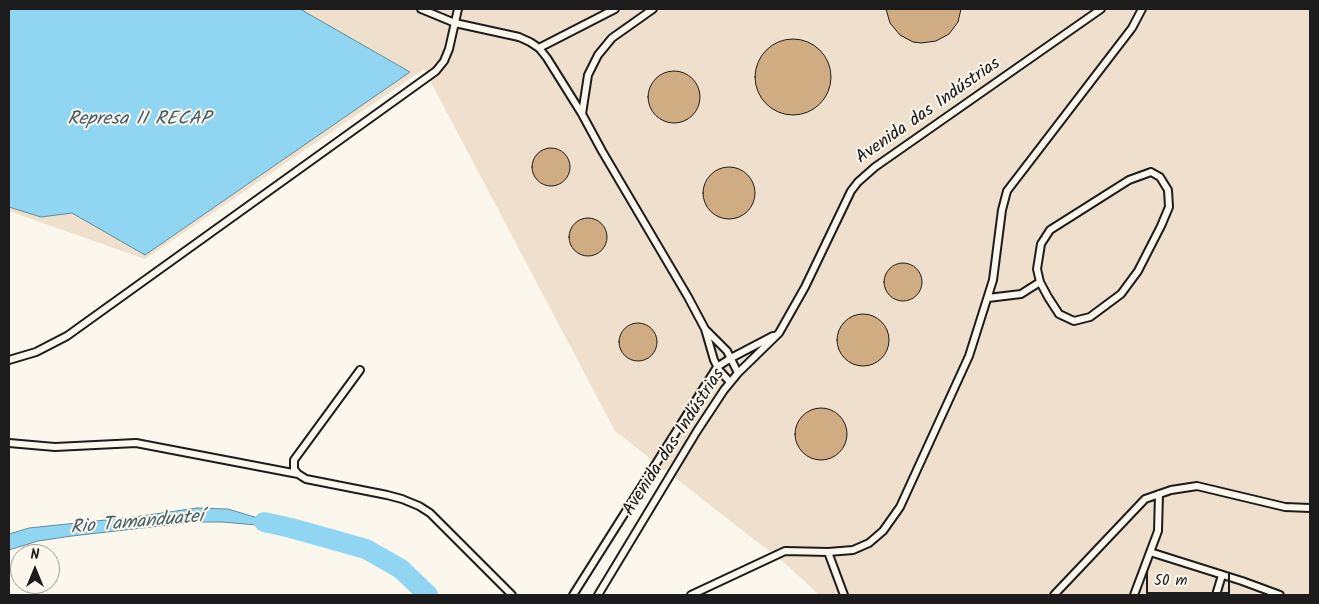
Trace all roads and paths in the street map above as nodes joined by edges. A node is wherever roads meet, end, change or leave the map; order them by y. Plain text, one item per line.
1 (421, 9) edge
2 (458, 9) edge
3 (615, 9) edge
4 (652, 9) edge
5 (1101, 9) edge
6 (1142, 9) edge
7 (455, 23) junction
8 (539, 48) junction
9 (582, 114) junction
10 (1040, 282) junction
11 (988, 298) junction
12 (705, 329) junction
13 (779, 333) junction
14 (731, 358) junction
15 (9, 360) edge
16 (717, 367) junction
17 (360, 370) dead end
18 (738, 373) junction
19 (730, 382) junction
20 (9, 443) edge
21 (298, 474) junction
22 (1160, 494) junction
23 (1310, 508) edge
24 (828, 552) junction
25 (1150, 552) junction
26 (1222, 575) junction
27 (512, 595) edge
28 (573, 595) edge
29 (598, 595) edge
30 (691, 595) edge
31 (844, 595) edge
32 (1054, 595) edge
33 (1134, 595) edge
34 (1216, 595) edge
35 (1280, 595) edge

1 - 7 lane
2 - 7 lane
3 - 8 lane
4 - 9 lane
5 - 13 lane, Avenida das Indústrias
6 - 11 lane
7 - 8 lane
7 - 15 lane
8 - 9 lane
9 - 12 lane
10 - 10 lane
10 - 11 lane
11 - 24 lane
12 - 14 lane
12 - 16 lane
13 - 14 lane
13 - 18 lane, Avenida das Indústrias
14 - 16 lane
14 - 18 lane
16 - 19 lane
16 - 28 lane, Avenida das Indústrias
17 - 21 lane
18 - 19 lane, Avenida das Indústrias
19 - 29 lane, Avenida das Indústrias
20 - 21 lane
21 - 27 lane
22 - 23 lane
22 - 25 lane
22 - 32 lane
24 - 30 lane
24 - 31 lane
25 - 26 lane
25 - 33 lane
26 - 34 lane
26 - 35 lane

